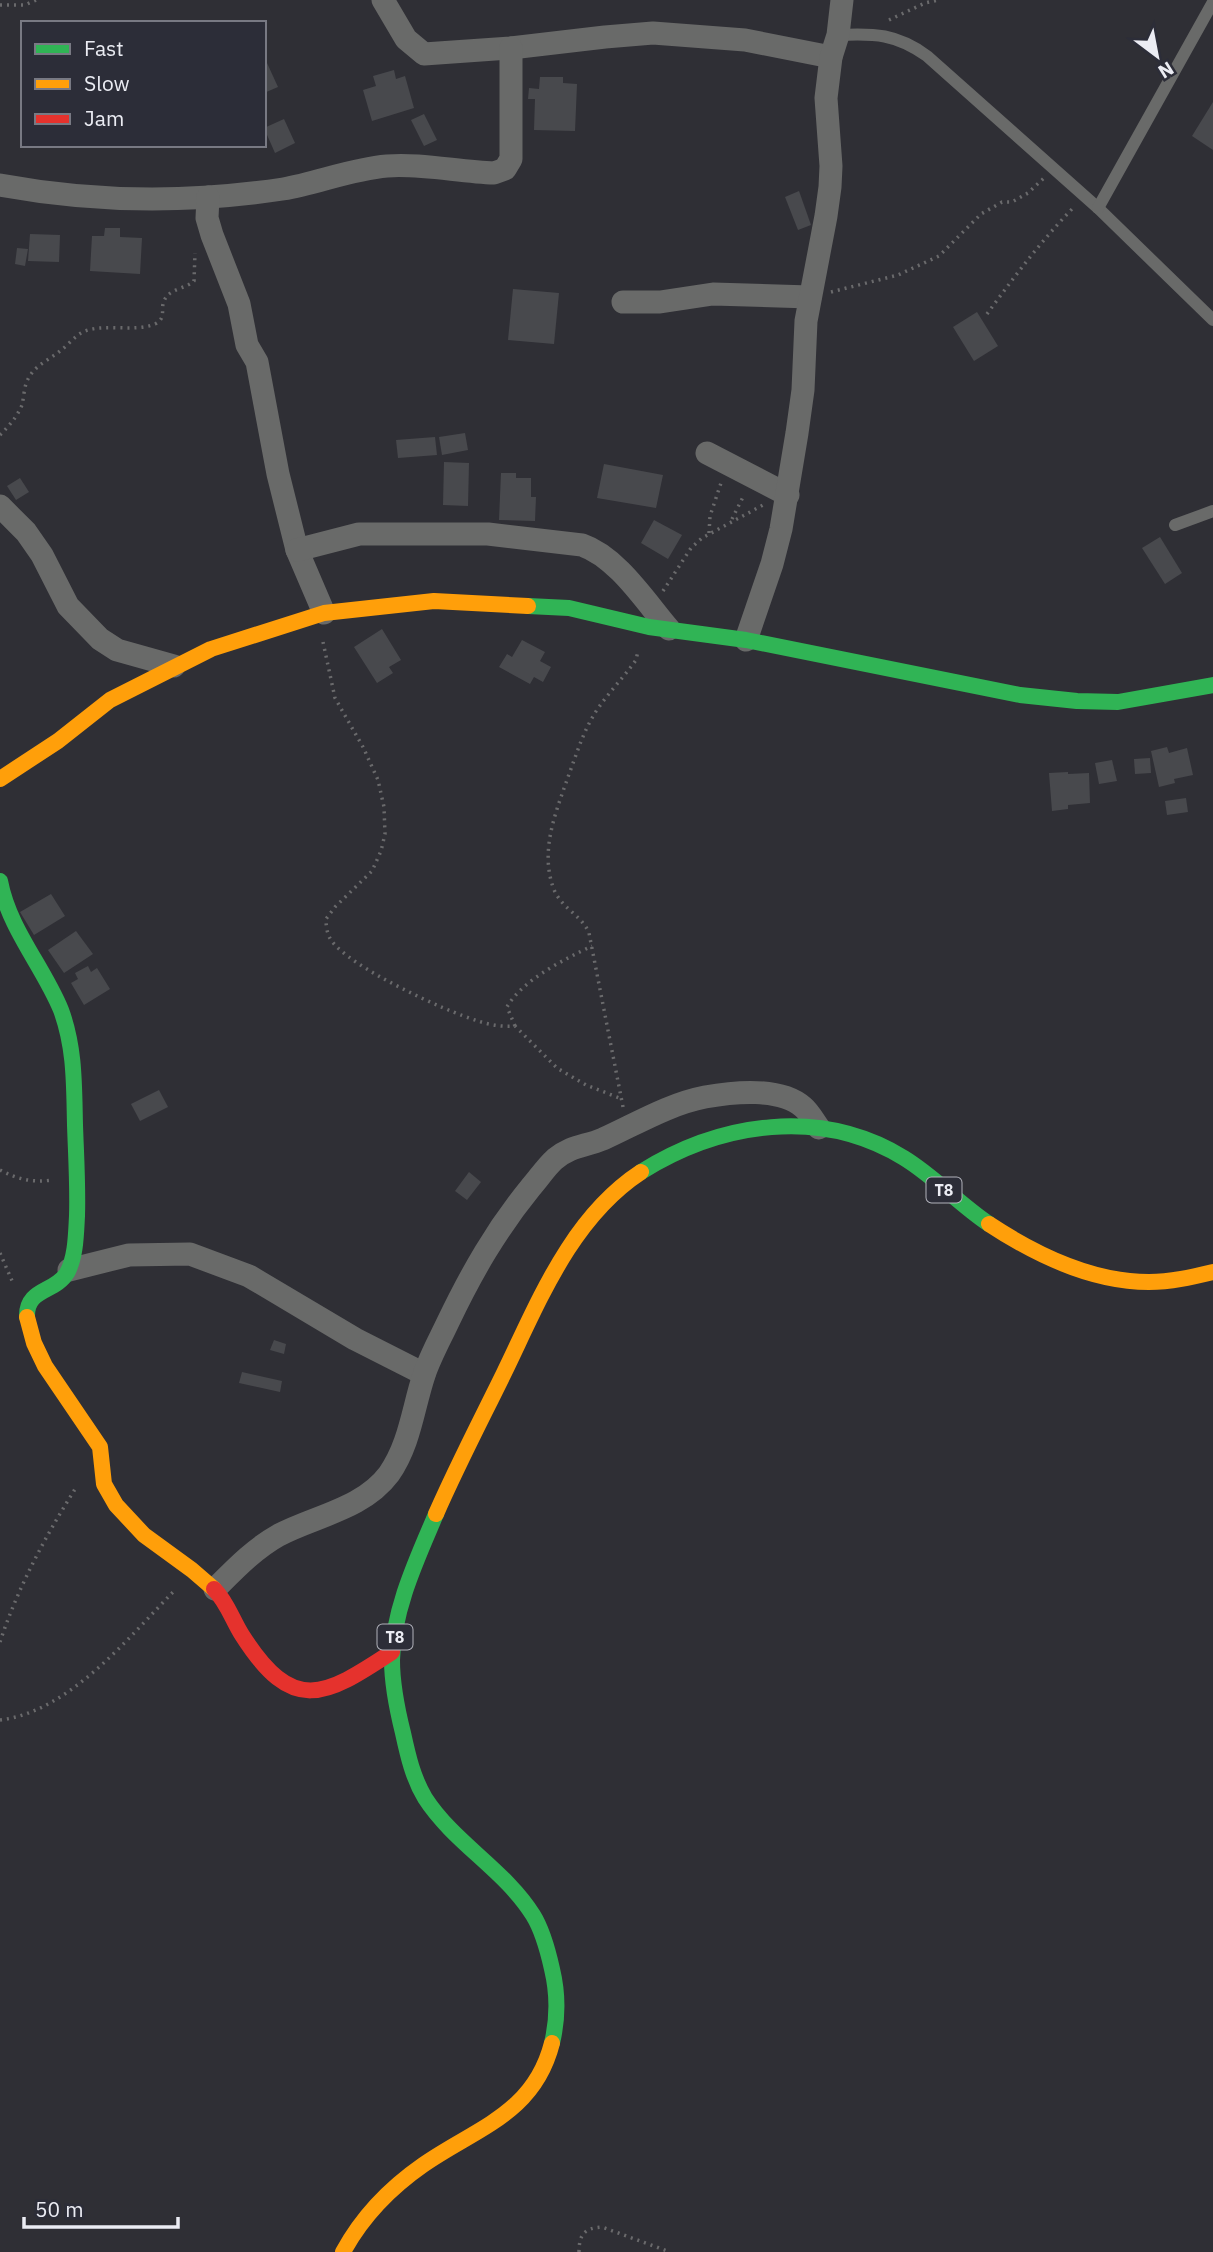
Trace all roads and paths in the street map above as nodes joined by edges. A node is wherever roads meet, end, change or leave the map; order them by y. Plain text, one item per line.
1 (36, 0) edge
2 (383, 0) edge
3 (842, 0) edge
4 (938, 0) edge
5 (1213, 2) edge
6 (0, 5) edge
7 (848, 34) junction
8 (511, 48) junction
9 (831, 57) junction
10 (1053, 170) junction
11 (0, 185) edge
12 (208, 197) junction
13 (1085, 197) junction
14 (1098, 208) junction
15 (195, 252) dead end
16 (810, 297) junction
17 (623, 302) dead end
18 (987, 314) dead end
19 (1213, 320) edge
20 (0, 436) edge
21 (707, 453) dead end
22 (729, 465) junction
23 (752, 477) junction
24 (785, 494) junction
25 (0, 506) edge
26 (1213, 511) edge
27 (730, 522) junction
28 (1175, 525) dead end
29 (709, 533) junction
30 (297, 550) junction
31 (320, 615) junction
32 (656, 622) junction
33 (746, 639) junction
34 (174, 666) junction
35 (1213, 685) edge
36 (0, 779) edge
37 (0, 881) edge
38 (592, 946) junction
39 (515, 1026) junction
40 (622, 1099) junction
41 (819, 1128) junction
42 (625, 1129) junction
43 (0, 1170) edge
44 (76, 1175) junction
45 (69, 1270) junction
46 (1213, 1272) edge
47 (424, 1374) junction
48 (82, 1479) dead end
49 (192, 1571) junction
50 (215, 1589) junction
51 (0, 1642) edge
52 (392, 1652) junction
53 (0, 1720) edge
54 (343, 2252) edge
55 (579, 2252) edge
56 (670, 2252) edge

1 - 6 path
2 - 8 street
3 - 7 street
4 - 7 path
5 - 14 lane
7 - 9 street
7 - 10 lane
8 - 9 street
8 - 12 street
9 - 16 street
10 - 13 lane
10 - 16 path
11 - 12 street
12 - 30 street
13 - 14 lane
13 - 18 path
14 - 19 lane
15 - 20 path
16 - 17 street
16 - 24 street
21 - 22 street
22 - 23 street
22 - 29 path
23 - 24 street
23 - 27 path
24 - 27 path
24 - 33 street
25 - 34 street
26 - 28 lane
27 - 29 path
29 - 32 path
30 - 31 street
30 - 32 street
31 - 32 main road
31 - 34 main road
31 - 39 path
32 - 33 main road
32 - 38 path
33 - 35 main road
34 - 36 main road
37 - 44 main road
38 - 39 path
38 - 40 path
39 - 40 path
40 - 42 path
41 - 42 street
41 - 46 main road, T8
41 - 52 main road, T8
42 - 47 street
43 - 44 path
44 - 45 main road
45 - 47 street
45 - 49 main road
47 - 50 street
48 - 51 path
49 - 50 main road
49 - 53 path
50 - 52 main road
52 - 54 main road, T8
55 - 56 path

